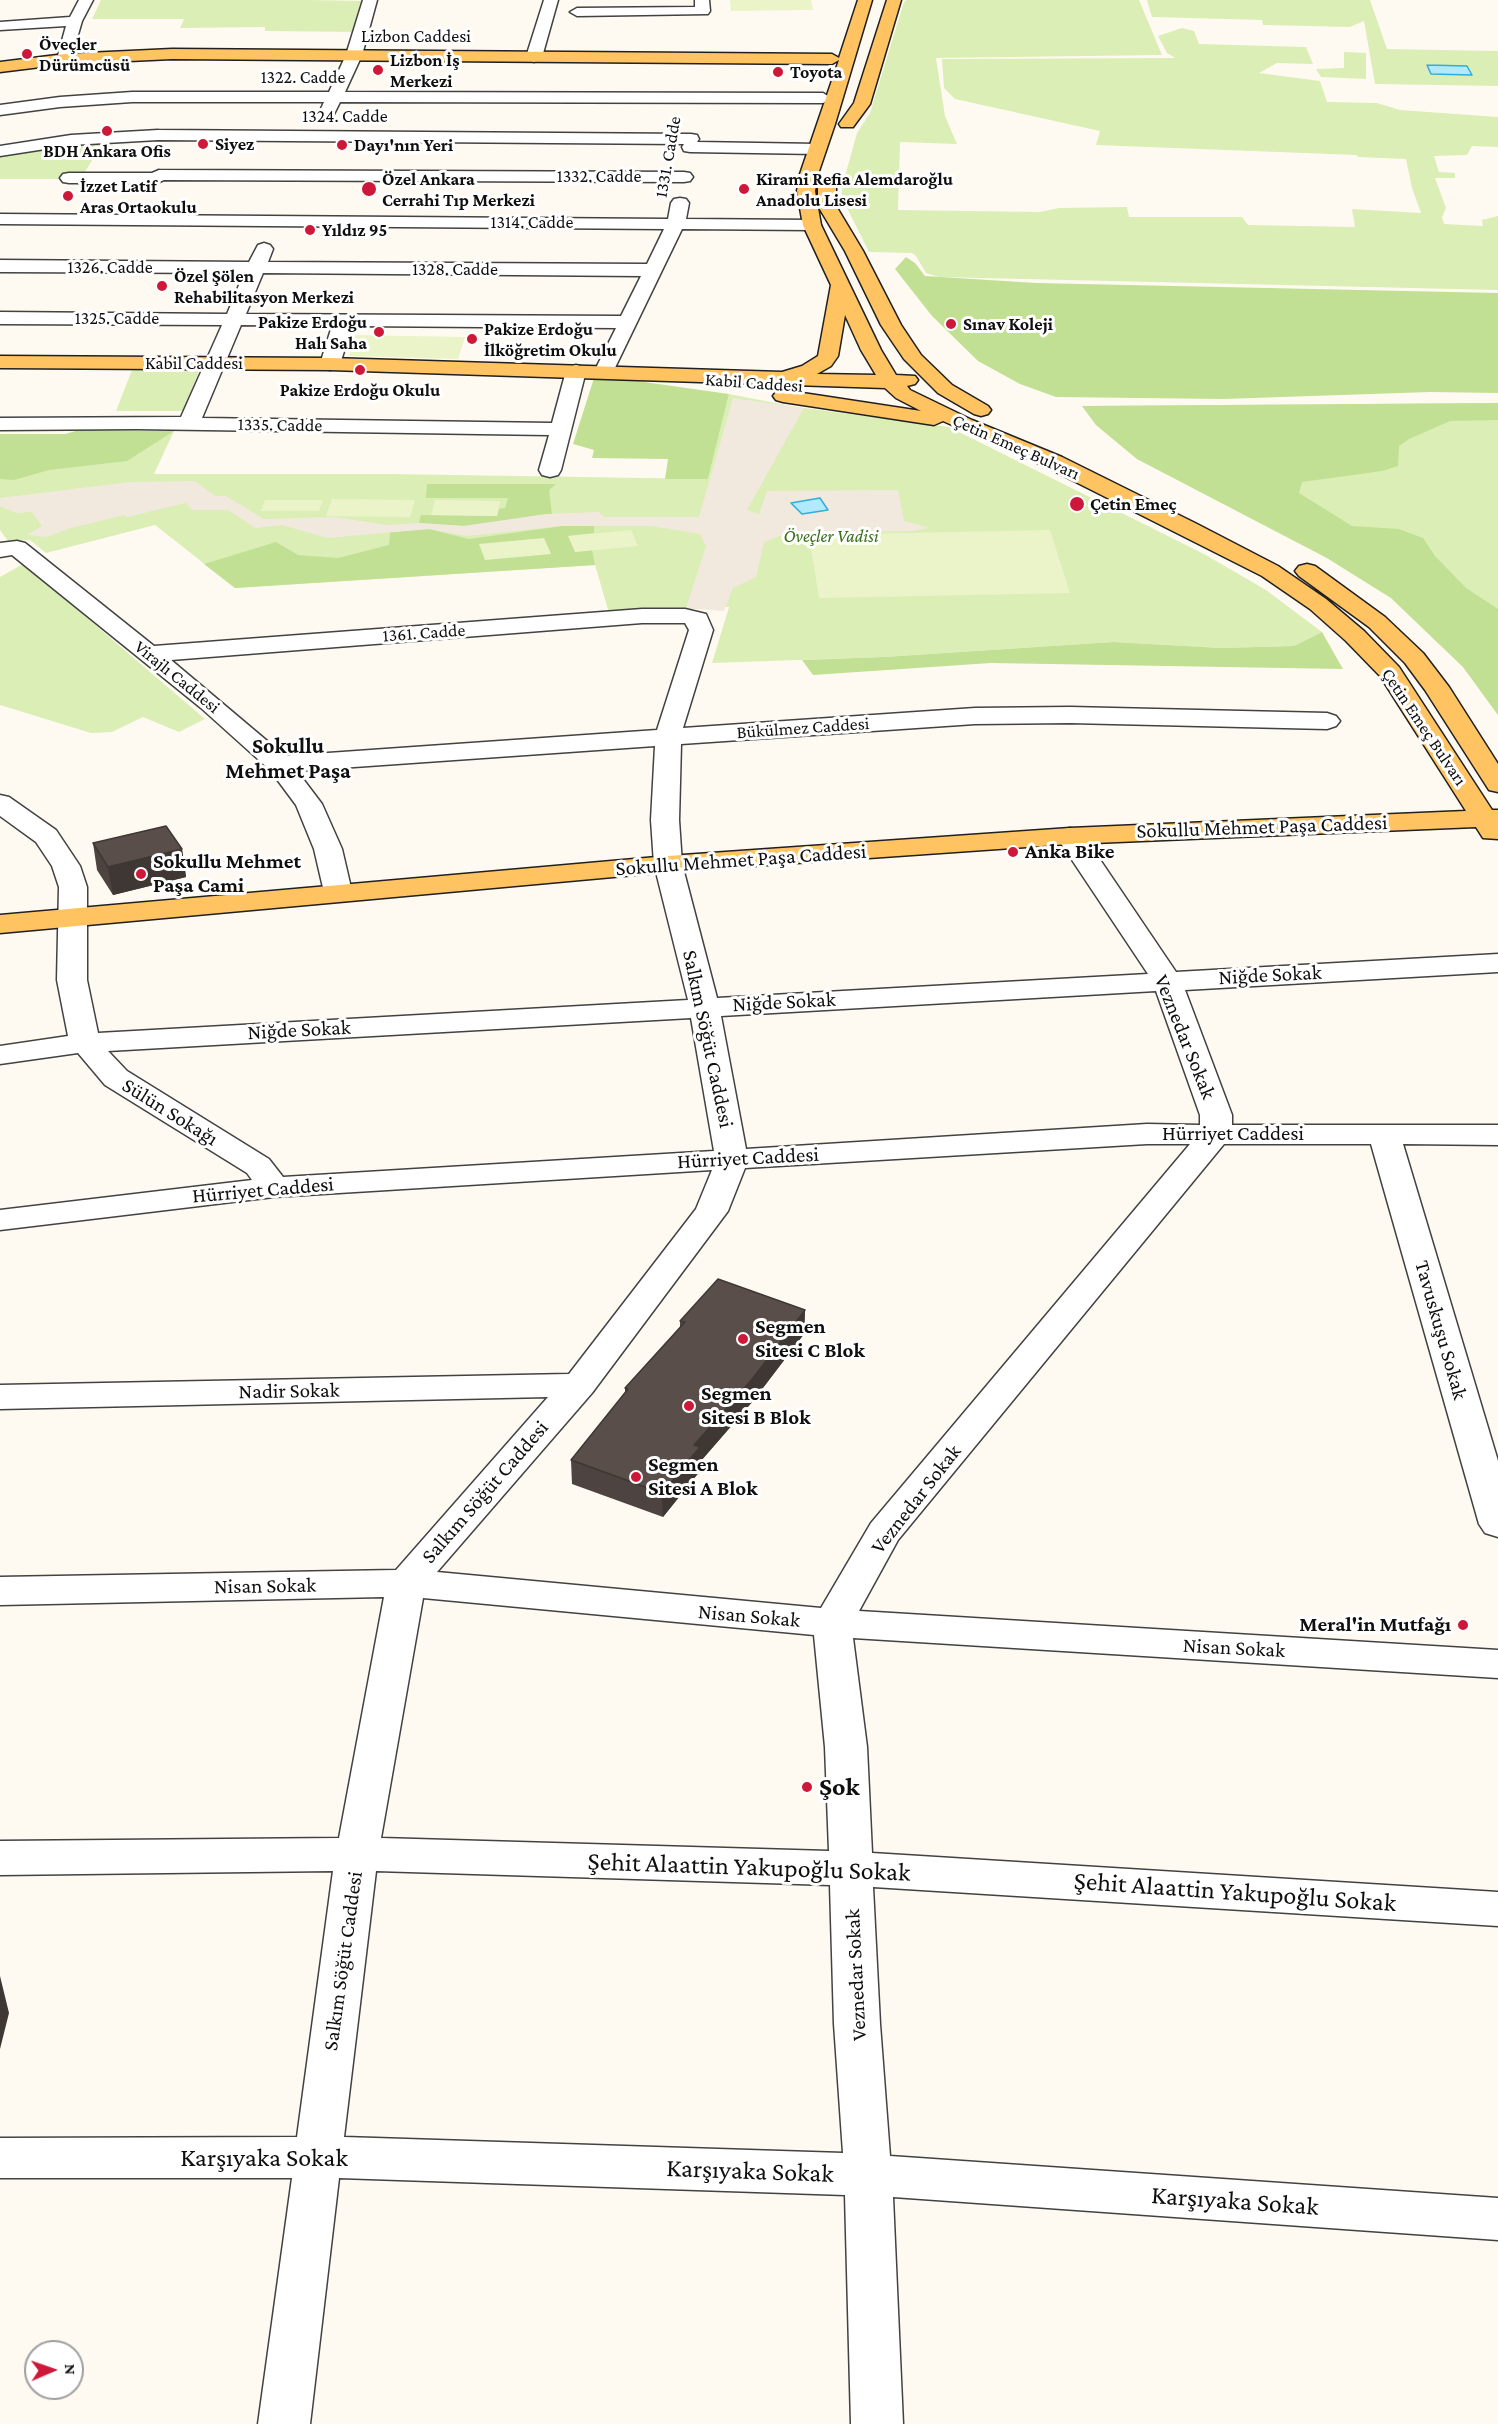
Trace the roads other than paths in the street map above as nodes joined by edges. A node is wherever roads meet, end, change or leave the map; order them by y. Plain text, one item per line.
1 (86, 0) edge
2 (370, 0) edge
3 (551, 0) edge
4 (702, 0) edge
5 (852, 0) edge
6 (865, 0) edge
7 (879, 0) edge
8 (894, 0) edge
9 (576, 11) edge
10 (75, 21) junction
11 (0, 26) edge
12 (354, 55) junction
13 (534, 57) junction
14 (65, 59) junction
15 (832, 59) junction
16 (0, 67) edge
17 (335, 97) junction
18 (698, 98) junction
19 (823, 98) junction
20 (0, 111) edge
21 (837, 124) junction
22 (182, 135) junction
23 (316, 135) junction
24 (690, 143) junction
25 (5, 145) edge
26 (818, 149) junction
27 (298, 175) junction
28 (158, 176) junction
29 (684, 177) junction
30 (69, 178) dead end
31 (0, 219) edge
32 (133, 219) junction
33 (276, 220) junction
34 (676, 223) junction
35 (812, 225) junction
36 (0, 267) edge
37 (256, 268) junction
38 (654, 270) junction
39 (841, 283) junction
40 (0, 318) edge
41 (234, 319) junction
42 (344, 320) junction
43 (628, 322) junction
44 (0, 362) edge
45 (215, 362) junction
46 (330, 364) junction
47 (576, 371) junction
48 (604, 372) junction
49 (785, 378) junction
50 (717, 381) junction
51 (938, 383) junction
52 (897, 388) junction
53 (0, 424) edge
54 (189, 424) junction
55 (965, 424) junction
56 (560, 429) junction
57 (550, 470) dead end
58 (9, 549) edge
59 (698, 619) joint
60 (149, 654) junction
61 (1327, 721) dead end
62 (668, 737) junction
63 (279, 764) junction
64 (1498, 784) edge
65 (0, 803) edge
66 (1494, 825) edge
67 (1070, 836) junction
68 (668, 864) junction
69 (338, 892) junction
70 (73, 917) junction
71 (0, 924) edge
72 (1498, 963) edge
73 (1167, 981) junction
74 (704, 1006) junction
75 (85, 1042) junction
76 (0, 1055) edge
77 (1216, 1134) junction
78 (1498, 1135) edge
79 (1385, 1136) junction
80 (732, 1159) junction
81 (274, 1187) junction
82 (0, 1220) edge
83 (579, 1385) junction
84 (0, 1396) edge
85 (1498, 1524) edge
86 (406, 1583) junction
87 (0, 1591) edge
88 (832, 1623) junction
89 (1498, 1664) edge
90 (357, 1854) junction
91 (0, 1858) edge
92 (851, 1869) junction
93 (1498, 1909) edge
94 (317, 2157) junction
95 (0, 2158) edge
96 (868, 2175) junction
97 (1498, 2219) edge
98 (284, 2424) edge
99 (877, 2424) edge

1 - 10 street
2 - 12 street
3 - 13 street
4 - 9 street
5 - 15 main road, Çetin Emeç Bulvarı
6 - 21 main road, Çetin Emeç Bulvarı
7 - 21 main road, Çetin Emeç Bulvarı
8 - 21 main road, Çetin Emeç Bulvarı
10 - 11 street
10 - 14 street
12 - 13 main road, Lizbon Caddesi
12 - 14 main road, Lizbon Caddesi
12 - 17 street
13 - 15 main road, Lizbon Caddesi
14 - 16 main road, Lizbon Caddesi
15 - 19 main road, Çetin Emeç Bulvarı
17 - 18 street, 1322. Cadde
17 - 20 street, 1322. Cadde
17 - 23 street
18 - 19 street, 1322. Cadde
18 - 24 street, 1331. Cadde
19 - 21 main road, Çetin Emeç Bulvarı
21 - 26 main road, Çetin Emeç Bulvarı
21 - 51 main road, Çetin Emeç Bulvarı
22 - 23 street, 1324. Cadde
22 - 25 street, 1324. Cadde
22 - 28 street
23 - 24 street, 1324. Cadde
23 - 27 street
24 - 26 street, 1324. Cadde
24 - 29 street, 1331. Cadde
26 - 35 main road, Çetin Emeç Bulvarı
27 - 28 street, 1332. Cadde
27 - 29 street, 1332. Cadde
27 - 33 street
28 - 30 street, 1332. Cadde
28 - 32 street
29 - 34 street, 1331. Cadde
31 - 32 street, 1314. Cadde
32 - 33 street, 1314. Cadde
33 - 34 street, 1314. Cadde
33 - 37 street
34 - 35 street, 1314. Cadde
34 - 38 street, 1331. Cadde
35 - 39 main road, Çetin Emeç Bulvarı
36 - 37 street, 1326. Cadde
37 - 38 street, 1328. Cadde
37 - 41 street
38 - 43 street, 1331. Cadde
39 - 49 main road
39 - 52 main road, Çetin Emeç Bulvarı
40 - 41 street, 1325. Cadde
41 - 42 street, 1325. Cadde
41 - 45 street
42 - 43 street, 1325. Cadde
42 - 46 street
43 - 48 street, 1331. Cadde
44 - 45 main road, Kabil Caddesi
45 - 46 main road, Kabil Caddesi
45 - 54 street
46 - 47 main road, Kabil Caddesi
47 - 48 main road, Kabil Caddesi
47 - 56 street
48 - 49 main road, Kabil Caddesi
48 - 50 main road, Kabil Caddesi
49 - 52 main road, Kabil Caddesi
50 - 52 main road, Kabil Caddesi
50 - 55 main road
51 - 52 main road
51 - 64 main road, Çetin Emeç Bulvarı
52 - 55 main road, Çetin Emeç Bulvarı
53 - 54 street, 1335. Cadde
54 - 56 street, 1335. Cadde
55 - 66 main road, Çetin Emeç Bulvarı
56 - 57 street
58 - 60 street, Virajlı Caddesi
59 - 60 street, 1361. Cadde
59 - 62 street, Salkım Söğüt Caddesi
60 - 63 street, Virajlı Caddesi
61 - 62 street, Bükülmez Caddesi
62 - 63 street, Bükülmez Caddesi
62 - 68 street, Salkım Söğüt Caddesi
63 - 69 street, Virajlı Caddesi
65 - 70 street, Sülün Sokağı
66 - 67 main road, Sokullu Mehmet Paşa Caddesi
67 - 68 main road, Sokullu Mehmet Paşa Caddesi
67 - 73 street, Veznedar Sokak
68 - 69 main road, Sokullu Mehmet Paşa Caddesi
68 - 74 street, Salkım Söğüt Caddesi
69 - 70 main road, Sokullu Mehmet Paşa Caddesi
70 - 71 main road, Sokullu Mehmet Paşa Caddesi
70 - 75 street, Sülün Sokağı
72 - 73 street, Niğde Sokak
73 - 74 street, Niğde Sokak
73 - 77 street, Veznedar Sokak
74 - 75 street, Niğde Sokak
74 - 80 street, Salkım Söğüt Caddesi
75 - 76 street, Niğde Sokak
75 - 81 street, Sülün Sokağı
77 - 79 street, Hürriyet Caddesi
77 - 80 street, Hürriyet Caddesi
77 - 88 street, Veznedar Sokak
78 - 79 street, Hürriyet Caddesi
79 - 85 street, Tavuskuşu Sokak
80 - 81 street, Hürriyet Caddesi
80 - 83 street, Salkım Söğüt Caddesi
81 - 82 street, Hürriyet Caddesi
83 - 84 street, Nadir Sokak
83 - 86 street, Salkım Söğüt Caddesi
86 - 87 street, Nisan Sokak
86 - 88 street, Nisan Sokak
86 - 90 street, Salkım Söğüt Caddesi
88 - 89 street, Nisan Sokak
88 - 92 street, Veznedar Sokak
90 - 91 street, Şehit Alaattin Yakupoğlu Sokak
90 - 92 street, Şehit Alaattin Yakupoğlu Sokak
90 - 94 street, Salkım Söğüt Caddesi
92 - 93 street, Şehit Alaattin Yakupoğlu Sokak
92 - 96 street, Veznedar Sokak
94 - 95 street, Karşıyaka Sokak
94 - 96 street, Karşıyaka Sokak
94 - 98 street, Salkım Söğüt Caddesi
96 - 97 street, Karşıyaka Sokak
96 - 99 street, Veznedar Sokak

